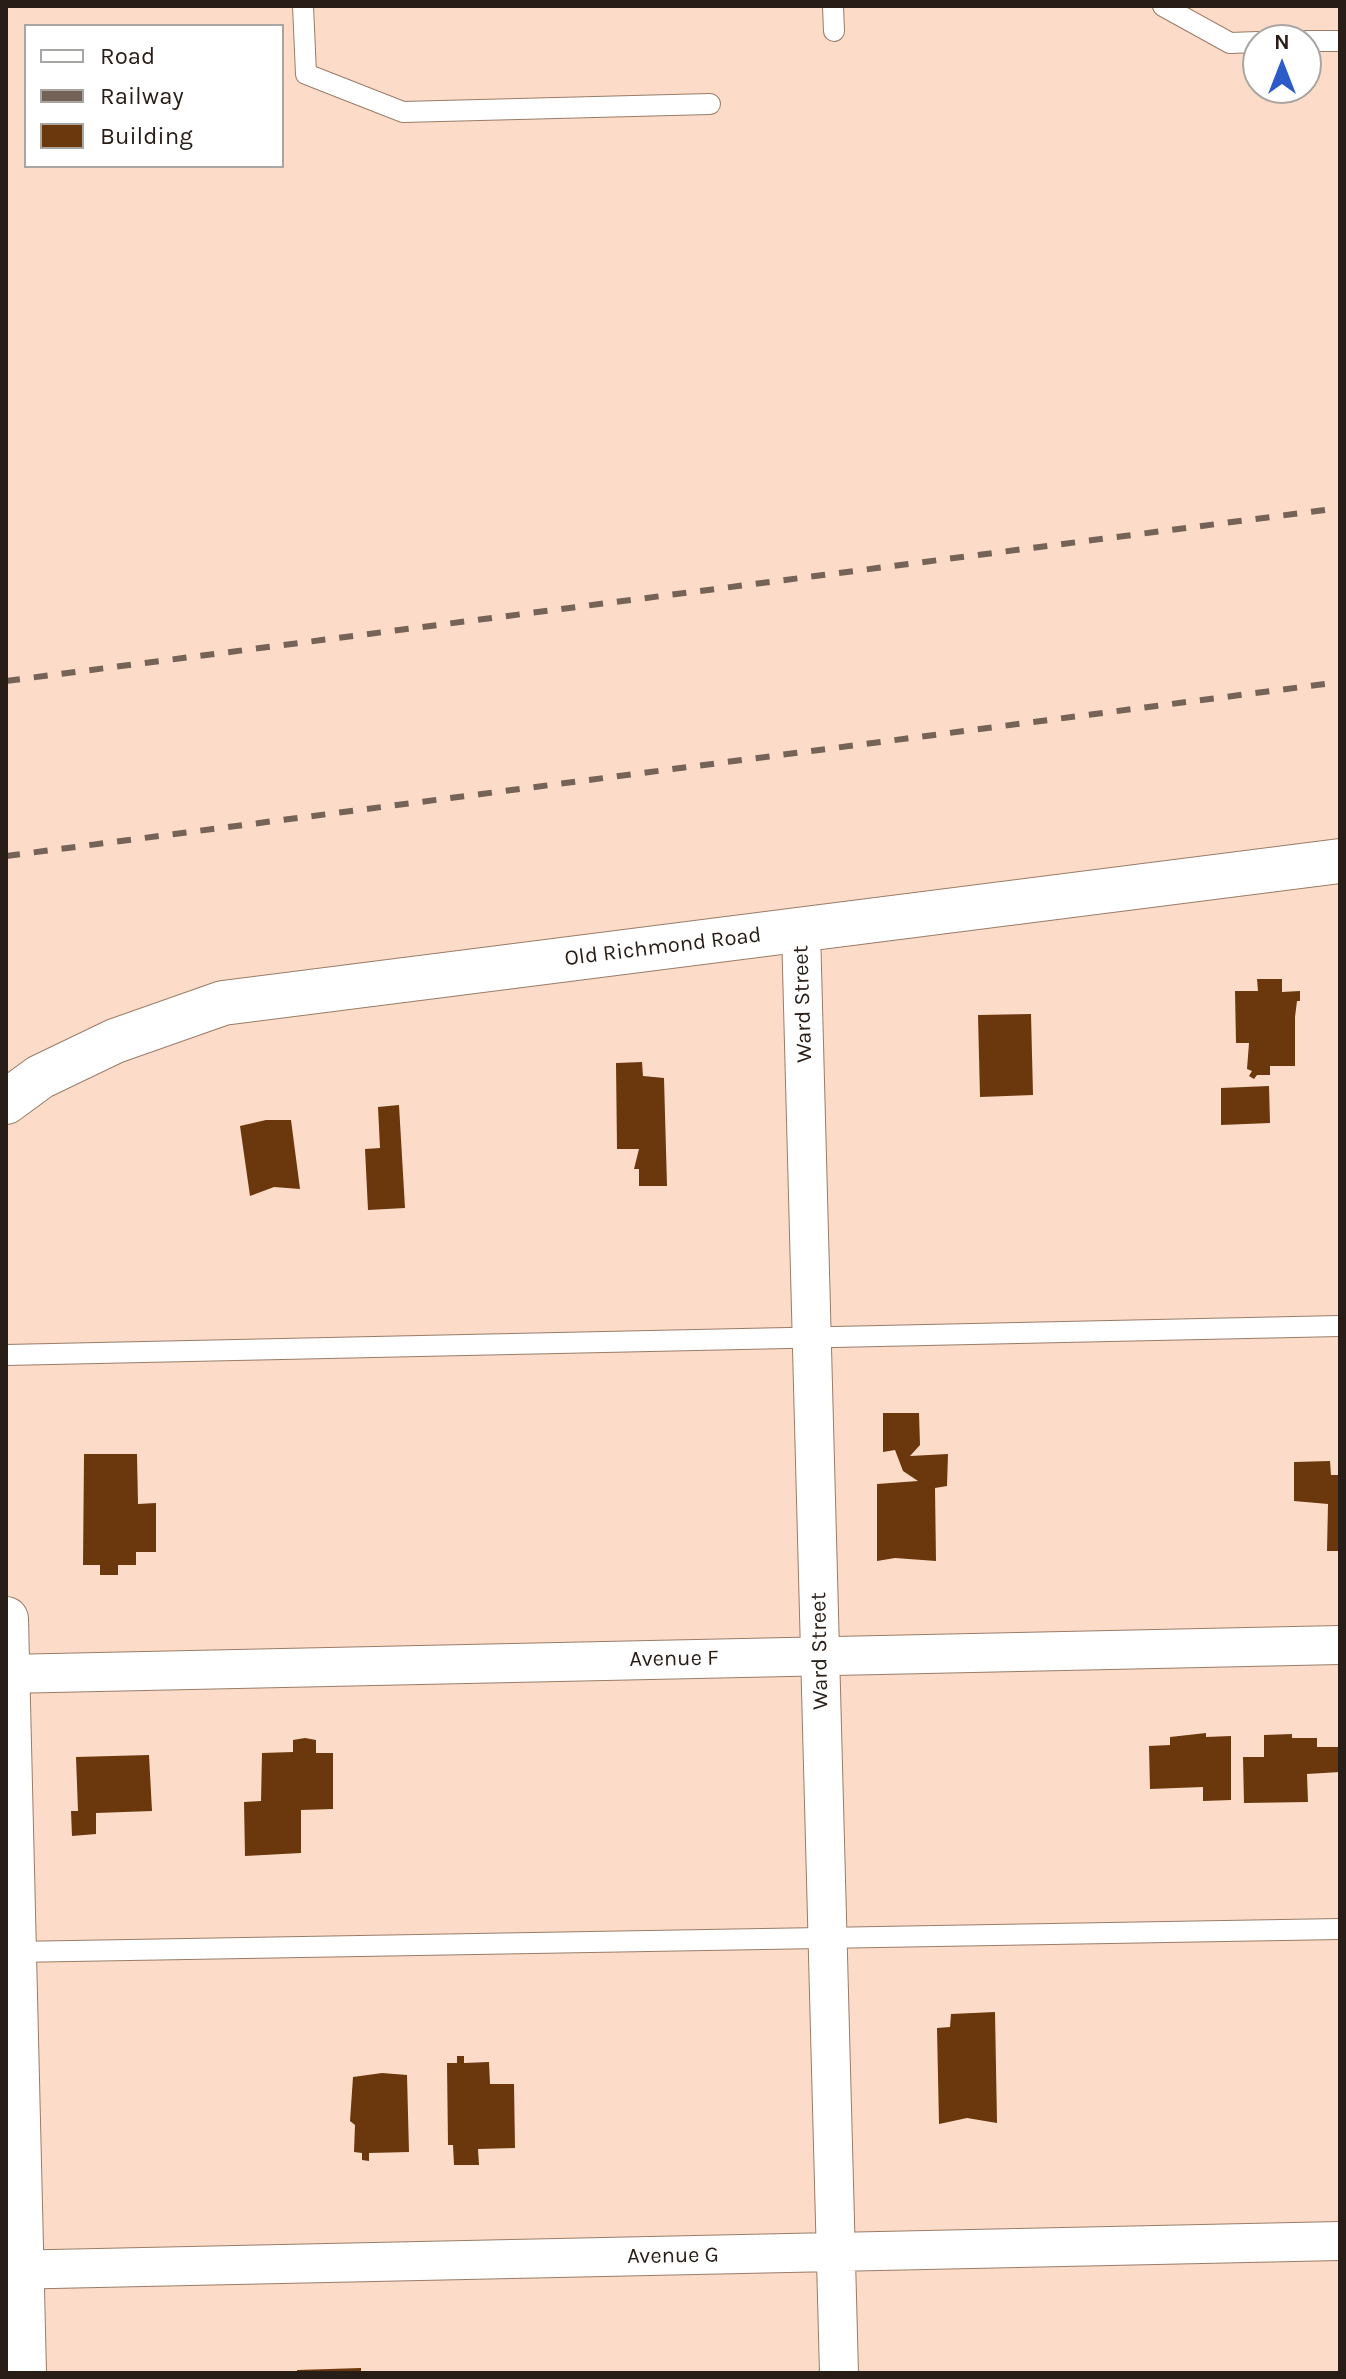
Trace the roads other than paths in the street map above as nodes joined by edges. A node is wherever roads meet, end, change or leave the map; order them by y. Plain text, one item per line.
1 (303, 6) edge
2 (833, 6) edge
3 (1163, 6) edge
4 (834, 31) dead end
5 (1242, 43) edge
6 (710, 104) dead end
7 (1340, 861) edge
8 (801, 930) junction
9 (6, 1102) edge
10 (1340, 1326) edge
11 (812, 1338) junction
12 (6, 1355) edge
13 (6, 1619) edge
14 (1340, 1645) edge
15 (821, 1656) junction
16 (7, 1674) edge
17 (1340, 1929) edge
18 (828, 1938) junction
19 (14, 1952) junction
20 (1340, 2241) edge
21 (836, 2252) junction
22 (14, 2270) edge
23 (24, 2373) edge
24 (839, 2373) edge

1 - 6 lane
2 - 4 lane
3 - 5 lane
7 - 8 street, Old Richmond Road
8 - 9 street, Old Richmond Road
8 - 11 street, Ward Street
10 - 11 lane
11 - 12 lane
11 - 15 street, Ward Street
13 - 16 street
14 - 15 street, Avenue F
15 - 16 street, Avenue F
15 - 18 street, Ward Street
16 - 19 street
17 - 18 lane
18 - 19 lane
18 - 21 street, Ward Street
19 - 22 street
20 - 21 street, Avenue G
21 - 22 street, Avenue G
21 - 24 street, Ward Street
22 - 23 street

